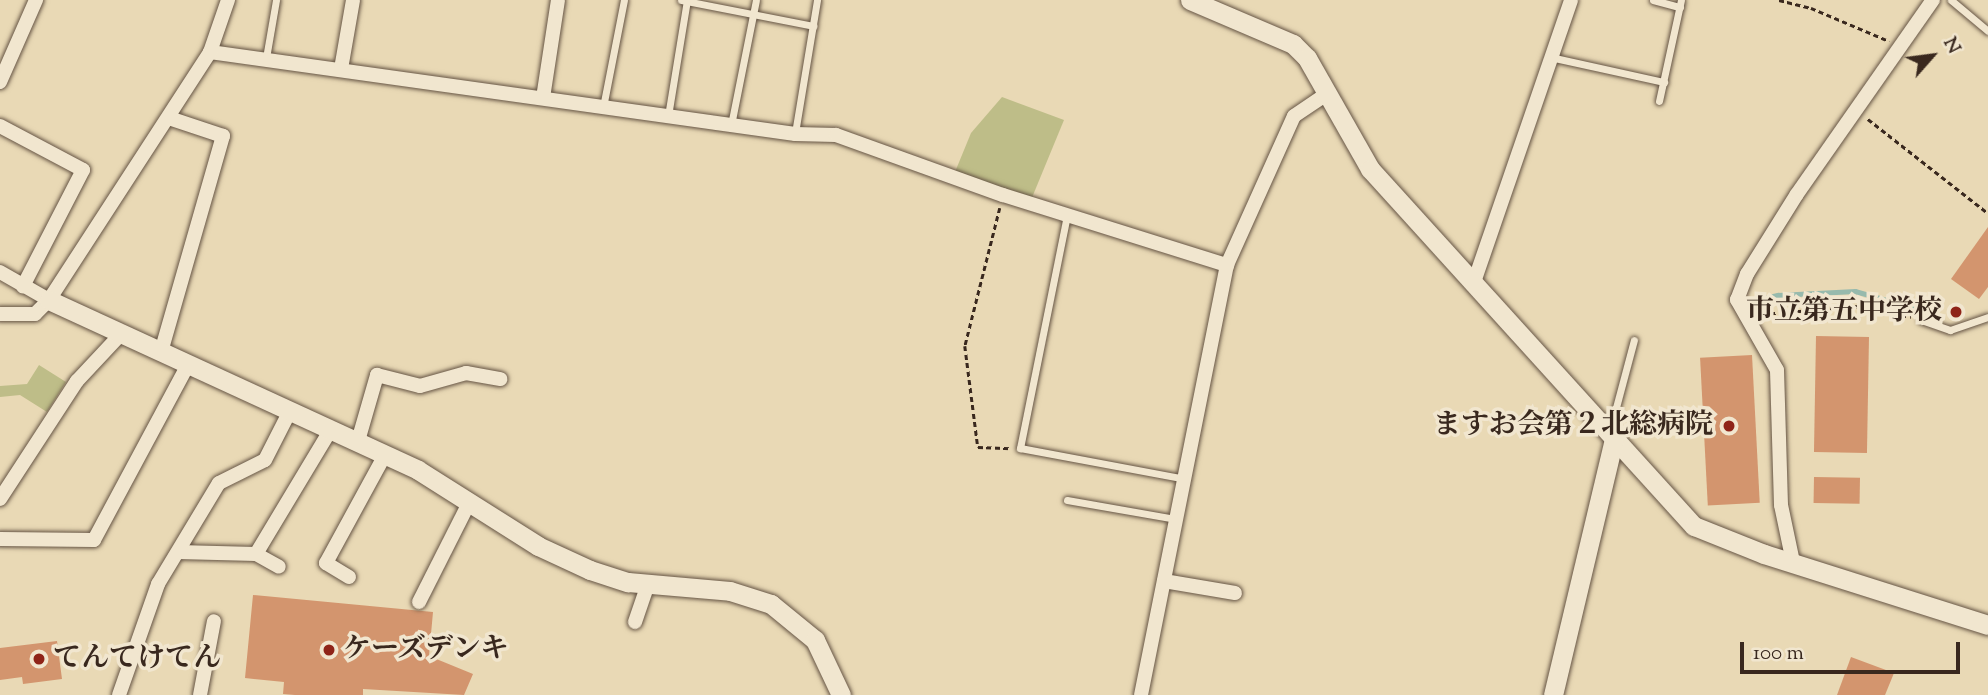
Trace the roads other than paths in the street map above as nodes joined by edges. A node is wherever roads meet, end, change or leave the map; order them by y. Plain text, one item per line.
1 (36, 0) edge
2 (228, 0) edge
3 (276, 0) edge
4 (353, 0) edge
5 (558, 0) edge
6 (624, 0) edge
7 (685, 0) edge
8 (755, 0) edge
9 (817, 0) edge
10 (1189, 0) edge
11 (1571, 0) edge
12 (1653, 0) edge
13 (1933, 0) edge
14 (1951, 0) edge
15 (1681, 3) edge
16 (753, 14) junction
17 (813, 26) junction
18 (1988, 31) edge
19 (210, 52) junction
20 (1549, 57) junction
21 (266, 58) junction
22 (341, 69) junction
23 (0, 82) edge
24 (1664, 82) junction
25 (1327, 94) junction
26 (543, 98) junction
27 (1660, 101) dead end
28 (603, 107) junction
29 (668, 116) junction
30 (169, 118) junction
31 (731, 125) junction
32 (0, 126) edge
33 (795, 134) junction
34 (1067, 215) junction
35 (1227, 265) junction
36 (0, 272) edge
37 (1473, 285) junction
38 (23, 286) junction
39 (49, 300) junction
40 (0, 314) edge
41 (1988, 317) edge
42 (1921, 320) road end
43 (121, 334) junction
44 (1634, 340) dead end
45 (161, 352) junction
46 (188, 365) junction
47 (500, 379) dead end
48 (290, 411) junction
49 (331, 429) junction
50 (1611, 437) junction
51 (358, 441) junction
52 (386, 454) junction
53 (1186, 479) junction
54 (0, 499) edge
55 (1067, 500) dead end
56 (470, 501) junction
57 (1178, 519) junction
58 (0, 539) edge
59 (178, 552) junction
60 (256, 554) junction
61 (1793, 562) junction
62 (279, 566) dead end
63 (349, 577) dead end
64 (1164, 581) junction
65 (648, 584) junction
66 (1235, 593) dead end
67 (419, 602) dead end
68 (214, 621) dead end
69 (635, 622) dead end
70 (1988, 625) edge
71 (119, 695) edge
72 (200, 695) edge
73 (841, 695) edge
74 (1141, 695) edge
75 (1553, 695) edge

1 - 23 street
2 - 19 street
3 - 21 lane
4 - 22 street
5 - 26 street
6 - 28 lane
7 - 16 lane
7 - 29 lane
8 - 16 lane
9 - 17 lane
10 - 25 street
11 - 20 street
12 - 15 lane
13 - 61 street
14 - 18 lane
15 - 24 lane
16 - 17 lane
16 - 31 lane
17 - 33 lane
19 - 21 street
19 - 30 street
20 - 24 lane
20 - 37 street
21 - 22 street
22 - 26 street
24 - 27 lane
25 - 35 street
25 - 37 street
26 - 28 street
28 - 29 street
29 - 31 street
30 - 39 street
30 - 45 street
31 - 33 street
32 - 38 street
33 - 34 street
34 - 35 street
34 - 53 lane
35 - 53 street
36 - 38 street
37 - 50 street
38 - 39 street
39 - 40 street
39 - 43 street
41 - 42 lane
43 - 45 street
43 - 54 street
44 - 50 lane
45 - 46 street
46 - 48 street
46 - 58 street
47 - 51 street
48 - 49 street
48 - 59 street
49 - 51 street
49 - 60 street
50 - 61 street
50 - 75 street
51 - 52 street
52 - 56 street
52 - 63 street
53 - 57 street
55 - 57 lane
56 - 65 street
56 - 67 street
57 - 64 street
59 - 60 street
59 - 71 street
60 - 62 street
61 - 70 street
64 - 66 street
64 - 74 street
65 - 69 street
65 - 73 street
68 - 72 street

